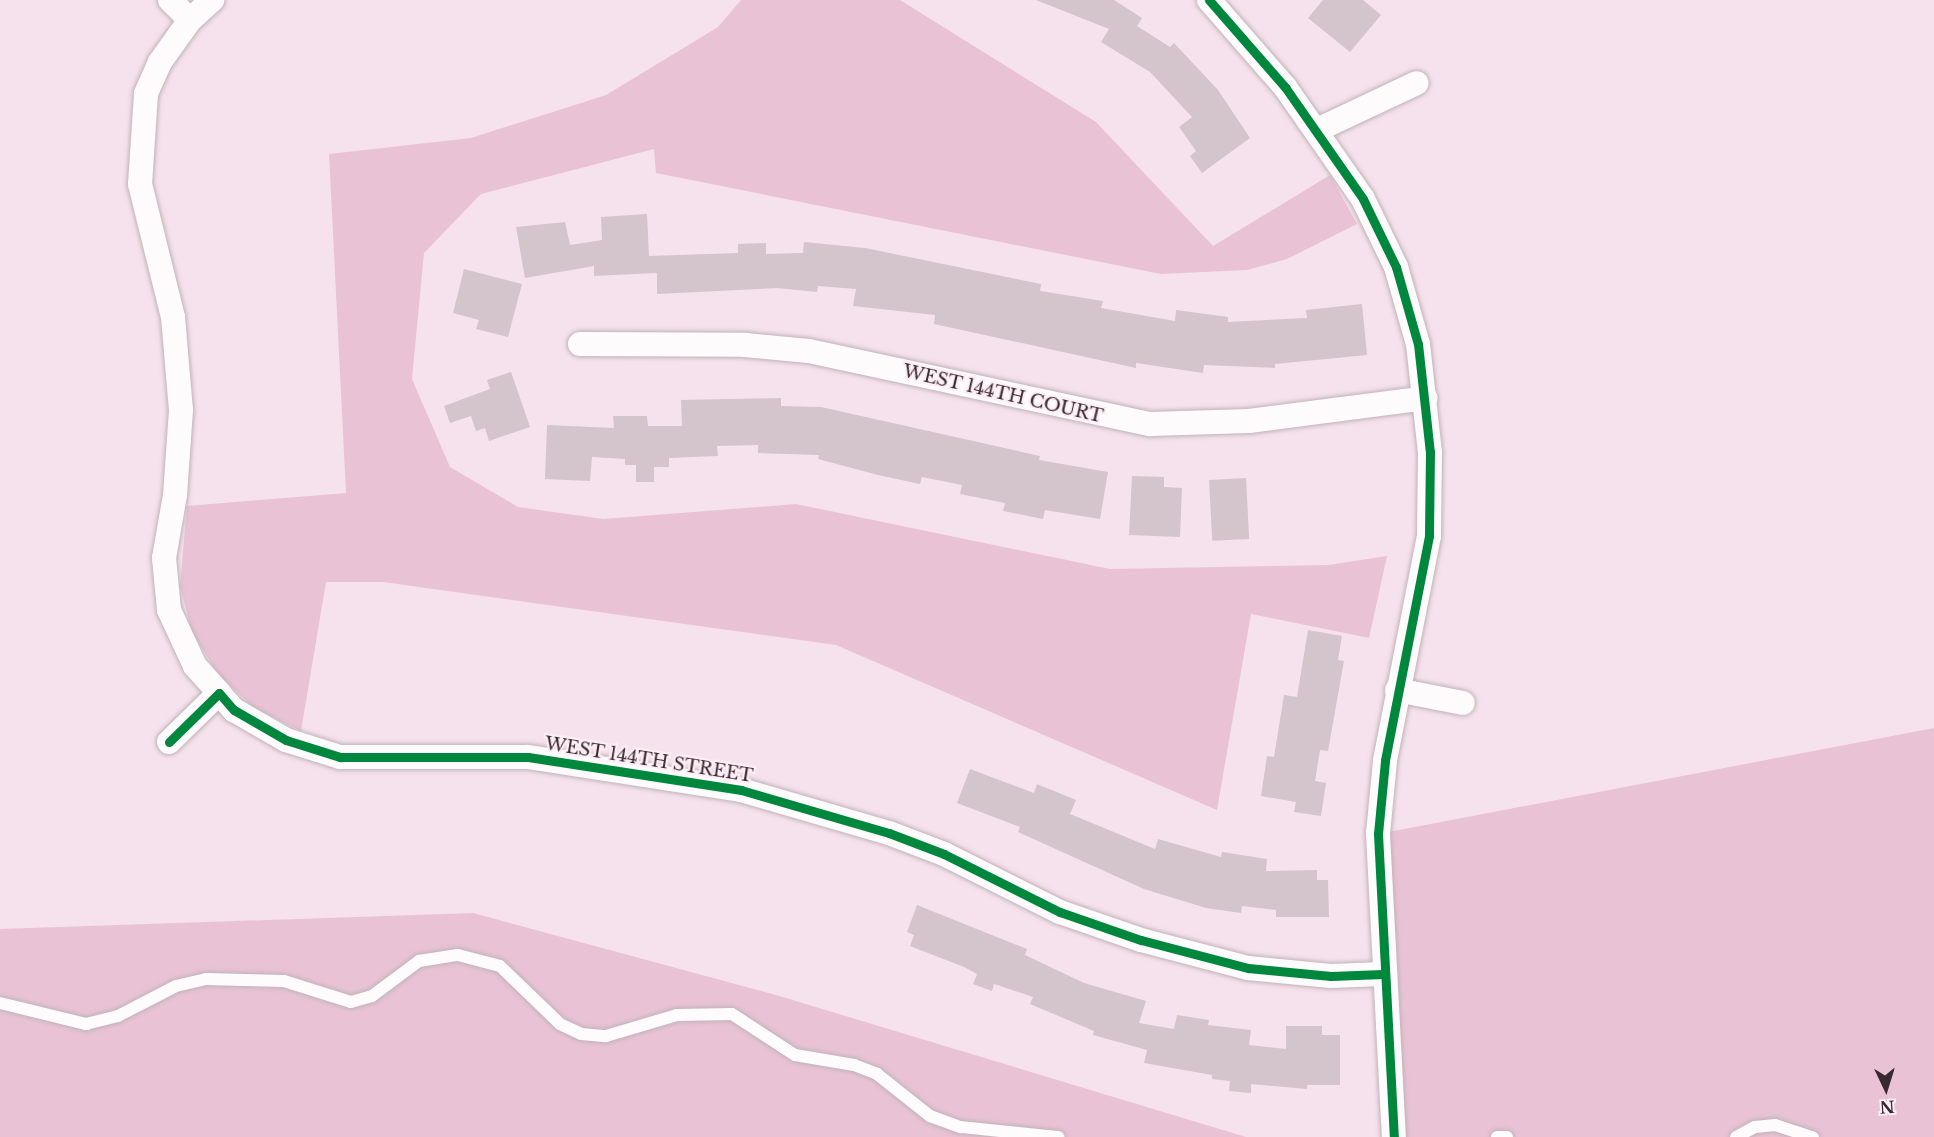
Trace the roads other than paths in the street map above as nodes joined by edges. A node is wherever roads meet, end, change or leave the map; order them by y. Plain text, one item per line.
1 (170, 0) edge
2 (212, 0) edge
3 (1209, 0) edge
4 (190, 20) junction
5 (1417, 83) dead end
6 (1317, 130) junction
7 (580, 344) dead end
8 (1426, 398) junction
9 (1397, 690) junction
10 (219, 693) junction
11 (1463, 703) dead end
12 (169, 742) dead end
13 (1383, 974) junction
14 (0, 1003) edge
15 (1058, 1137) edge
16 (1394, 1137) edge
17 (1497, 1137) edge
18 (1507, 1137) edge
19 (1736, 1137) edge
20 (1813, 1137) edge

1 - 4 street
2 - 4 street, WEST 144TH STREET
3 - 6 street
4 - 10 street, WEST 144TH STREET
5 - 6 street
6 - 8 street
7 - 8 street, WEST 144TH COURT
8 - 9 street
9 - 11 street
9 - 13 street
10 - 12 street
10 - 13 street, WEST 144TH STREET
13 - 16 street
14 - 15 lane
17 - 18 lane
19 - 20 lane

